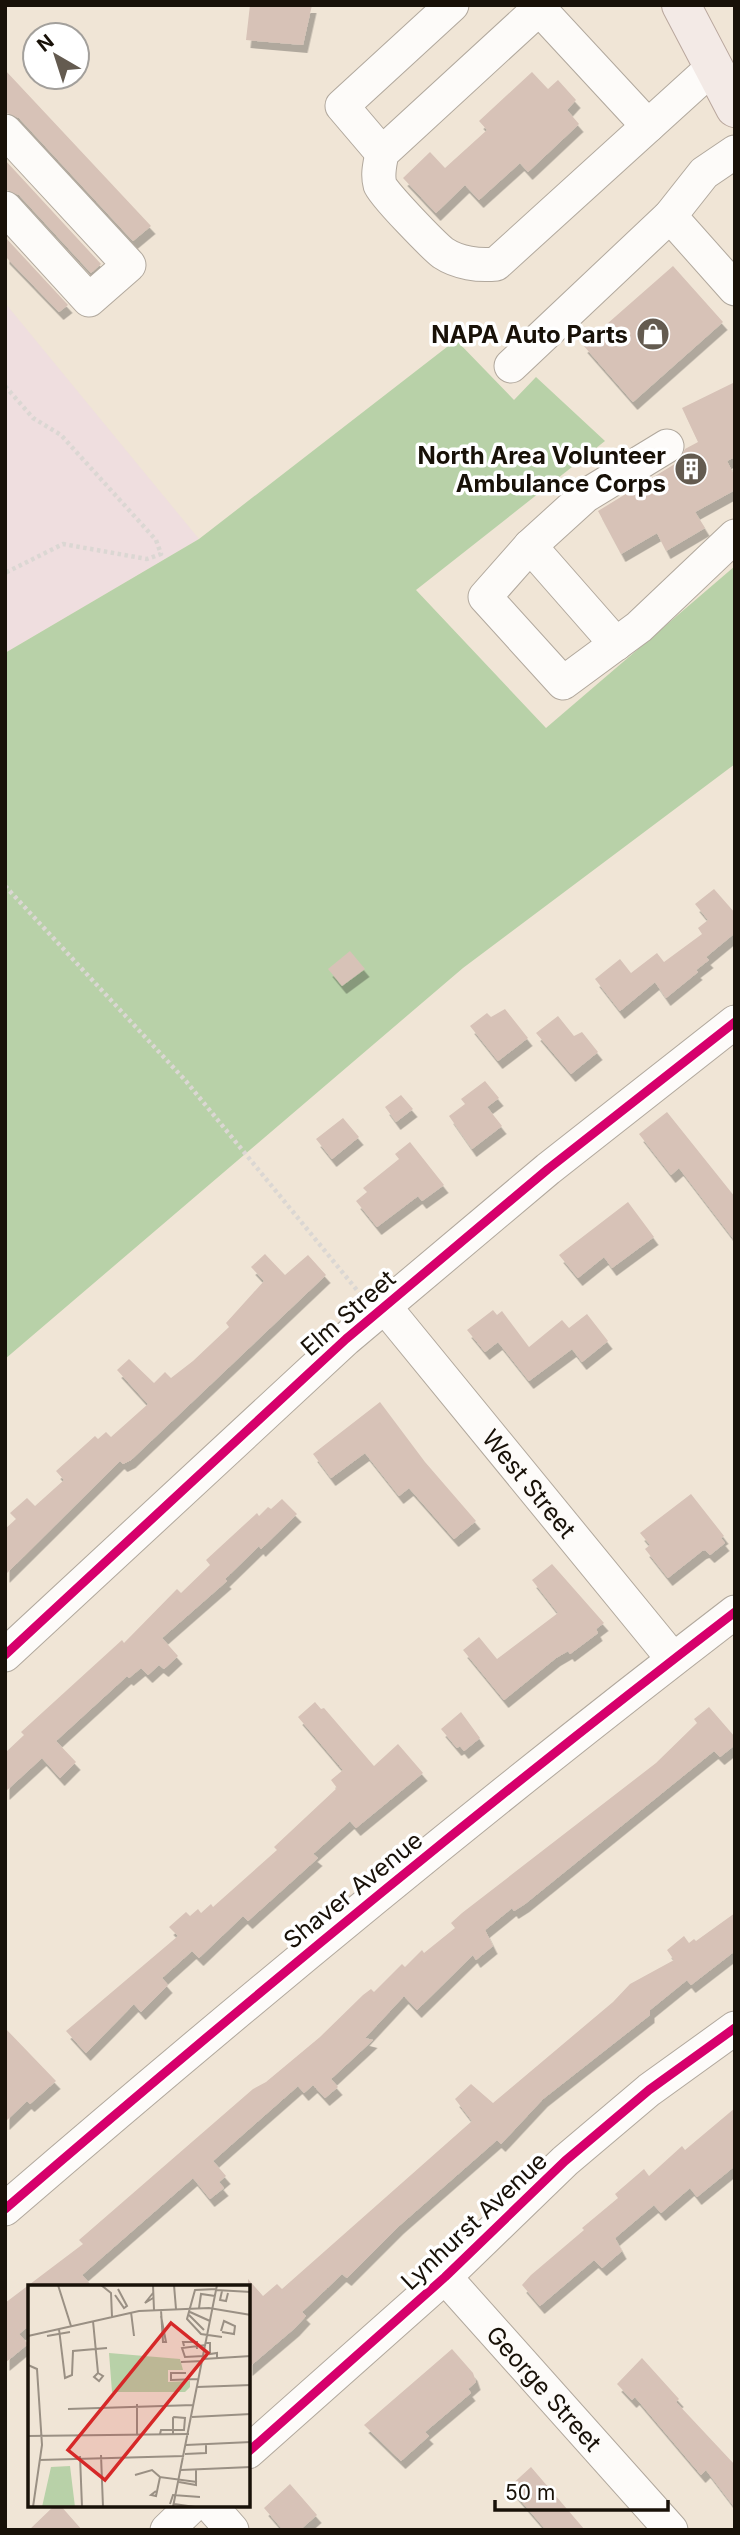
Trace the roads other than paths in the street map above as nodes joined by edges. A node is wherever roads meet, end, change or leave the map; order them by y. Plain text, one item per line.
1 (452, 5) edge
2 (681, 5) edge
3 (540, 6) edge
4 (713, 67) junction
5 (735, 108) edge
6 (648, 126) junction
7 (5, 131) edge
8 (735, 152) edge
9 (382, 153) junction
10 (5, 208) edge
11 (670, 216) junction
12 (735, 289) edge
13 (511, 366) dead end
14 (667, 446) dead end
15 (735, 536) edge
16 (530, 546) junction
17 (616, 644) junction
18 (735, 1022) edge
19 (381, 1310) junction
20 (735, 1612) edge
21 (5, 1655) edge
22 (673, 1659) junction
23 (735, 2028) edge
24 (5, 2209) edge
25 (445, 2277) junction
26 (250, 2450) edge
27 (190, 2507) edge
28 (212, 2507) edge
29 (167, 2530) edge
30 (232, 2530) edge
31 (671, 2530) edge

1 - 9 street
2 - 4 main road
3 - 6 street
3 - 9 street
4 - 5 main road
4 - 6 street
6 - 9 street
7 - 10 street
8 - 11 street
11 - 12 street
11 - 13 street
14 - 16 street
15 - 17 street
16 - 17 street
16 - 17 street
18 - 19 street, Elm Street
19 - 21 street, Elm Street
19 - 22 street, West Street
20 - 22 street, Shaver Avenue
22 - 24 street, Shaver Avenue
23 - 25 street, Lynhurst Avenue
25 - 26 street, Lynhurst Avenue
25 - 31 street, George Street
27 - 29 street
28 - 30 street

